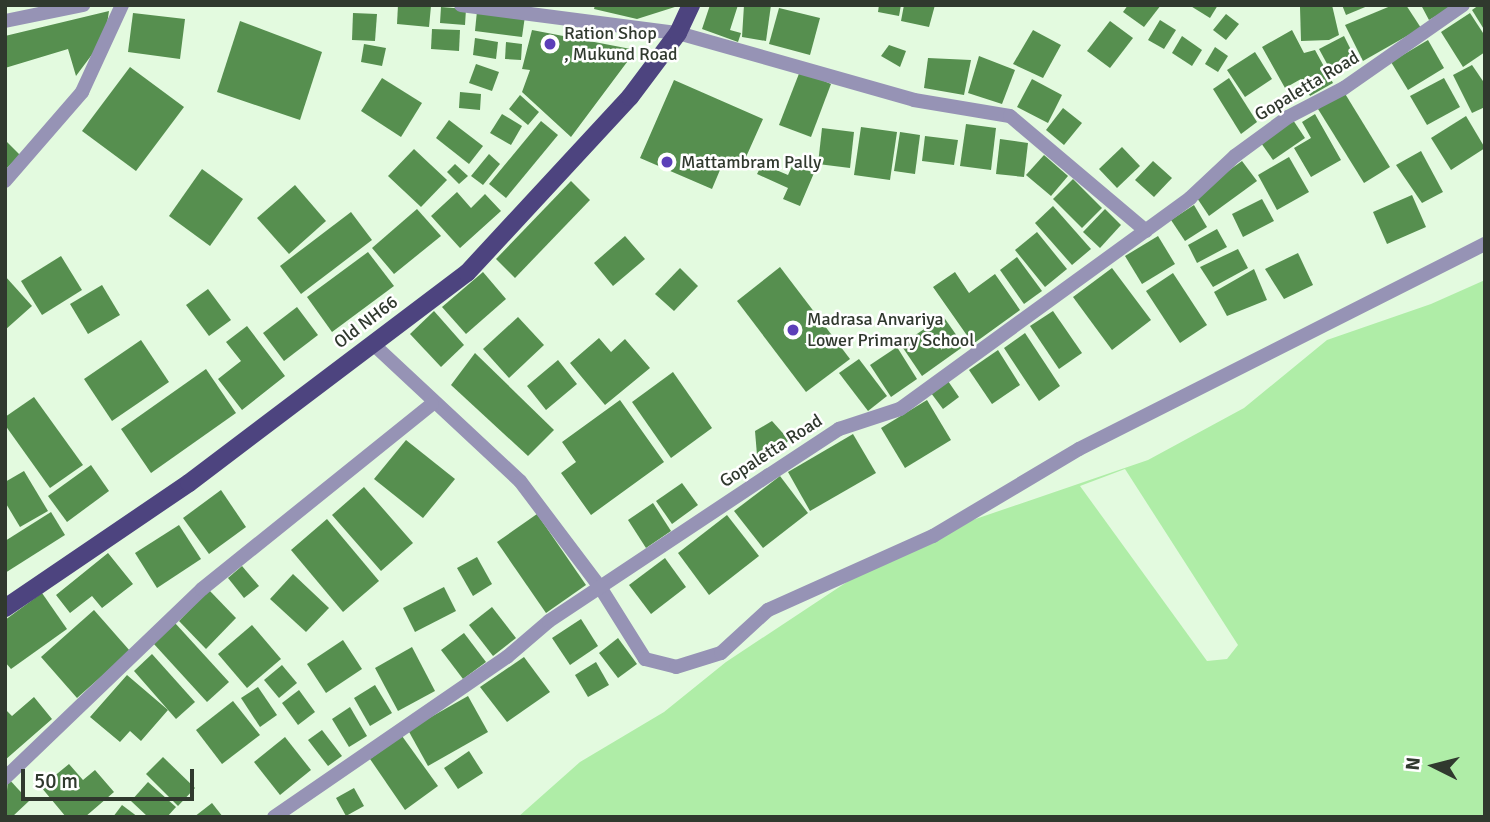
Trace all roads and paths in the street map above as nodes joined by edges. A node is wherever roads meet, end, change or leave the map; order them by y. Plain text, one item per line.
1 (83, 5) edge
2 (122, 5) edge
3 (461, 5) edge
4 (691, 5) edge
5 (1463, 5) edge
6 (5, 21) edge
7 (678, 33) junction
8 (5, 181) edge
9 (1146, 231) junction
10 (1485, 244) edge
11 (373, 344) junction
12 (432, 404) junction
13 (600, 587) junction
14 (5, 608) edge
15 (5, 778) edge
16 (274, 817) edge

1 - 6 street
2 - 8 street
3 - 7 street
4 - 7 main road, Old NH66
5 - 9 street, Gopaletta Road
7 - 9 street
7 - 11 main road, Old NH66
9 - 13 street, Gopaletta Road
10 - 13 street
11 - 12 street
11 - 14 main road, Old NH66
12 - 13 street
12 - 15 street
13 - 16 street, Gopaletta Road

